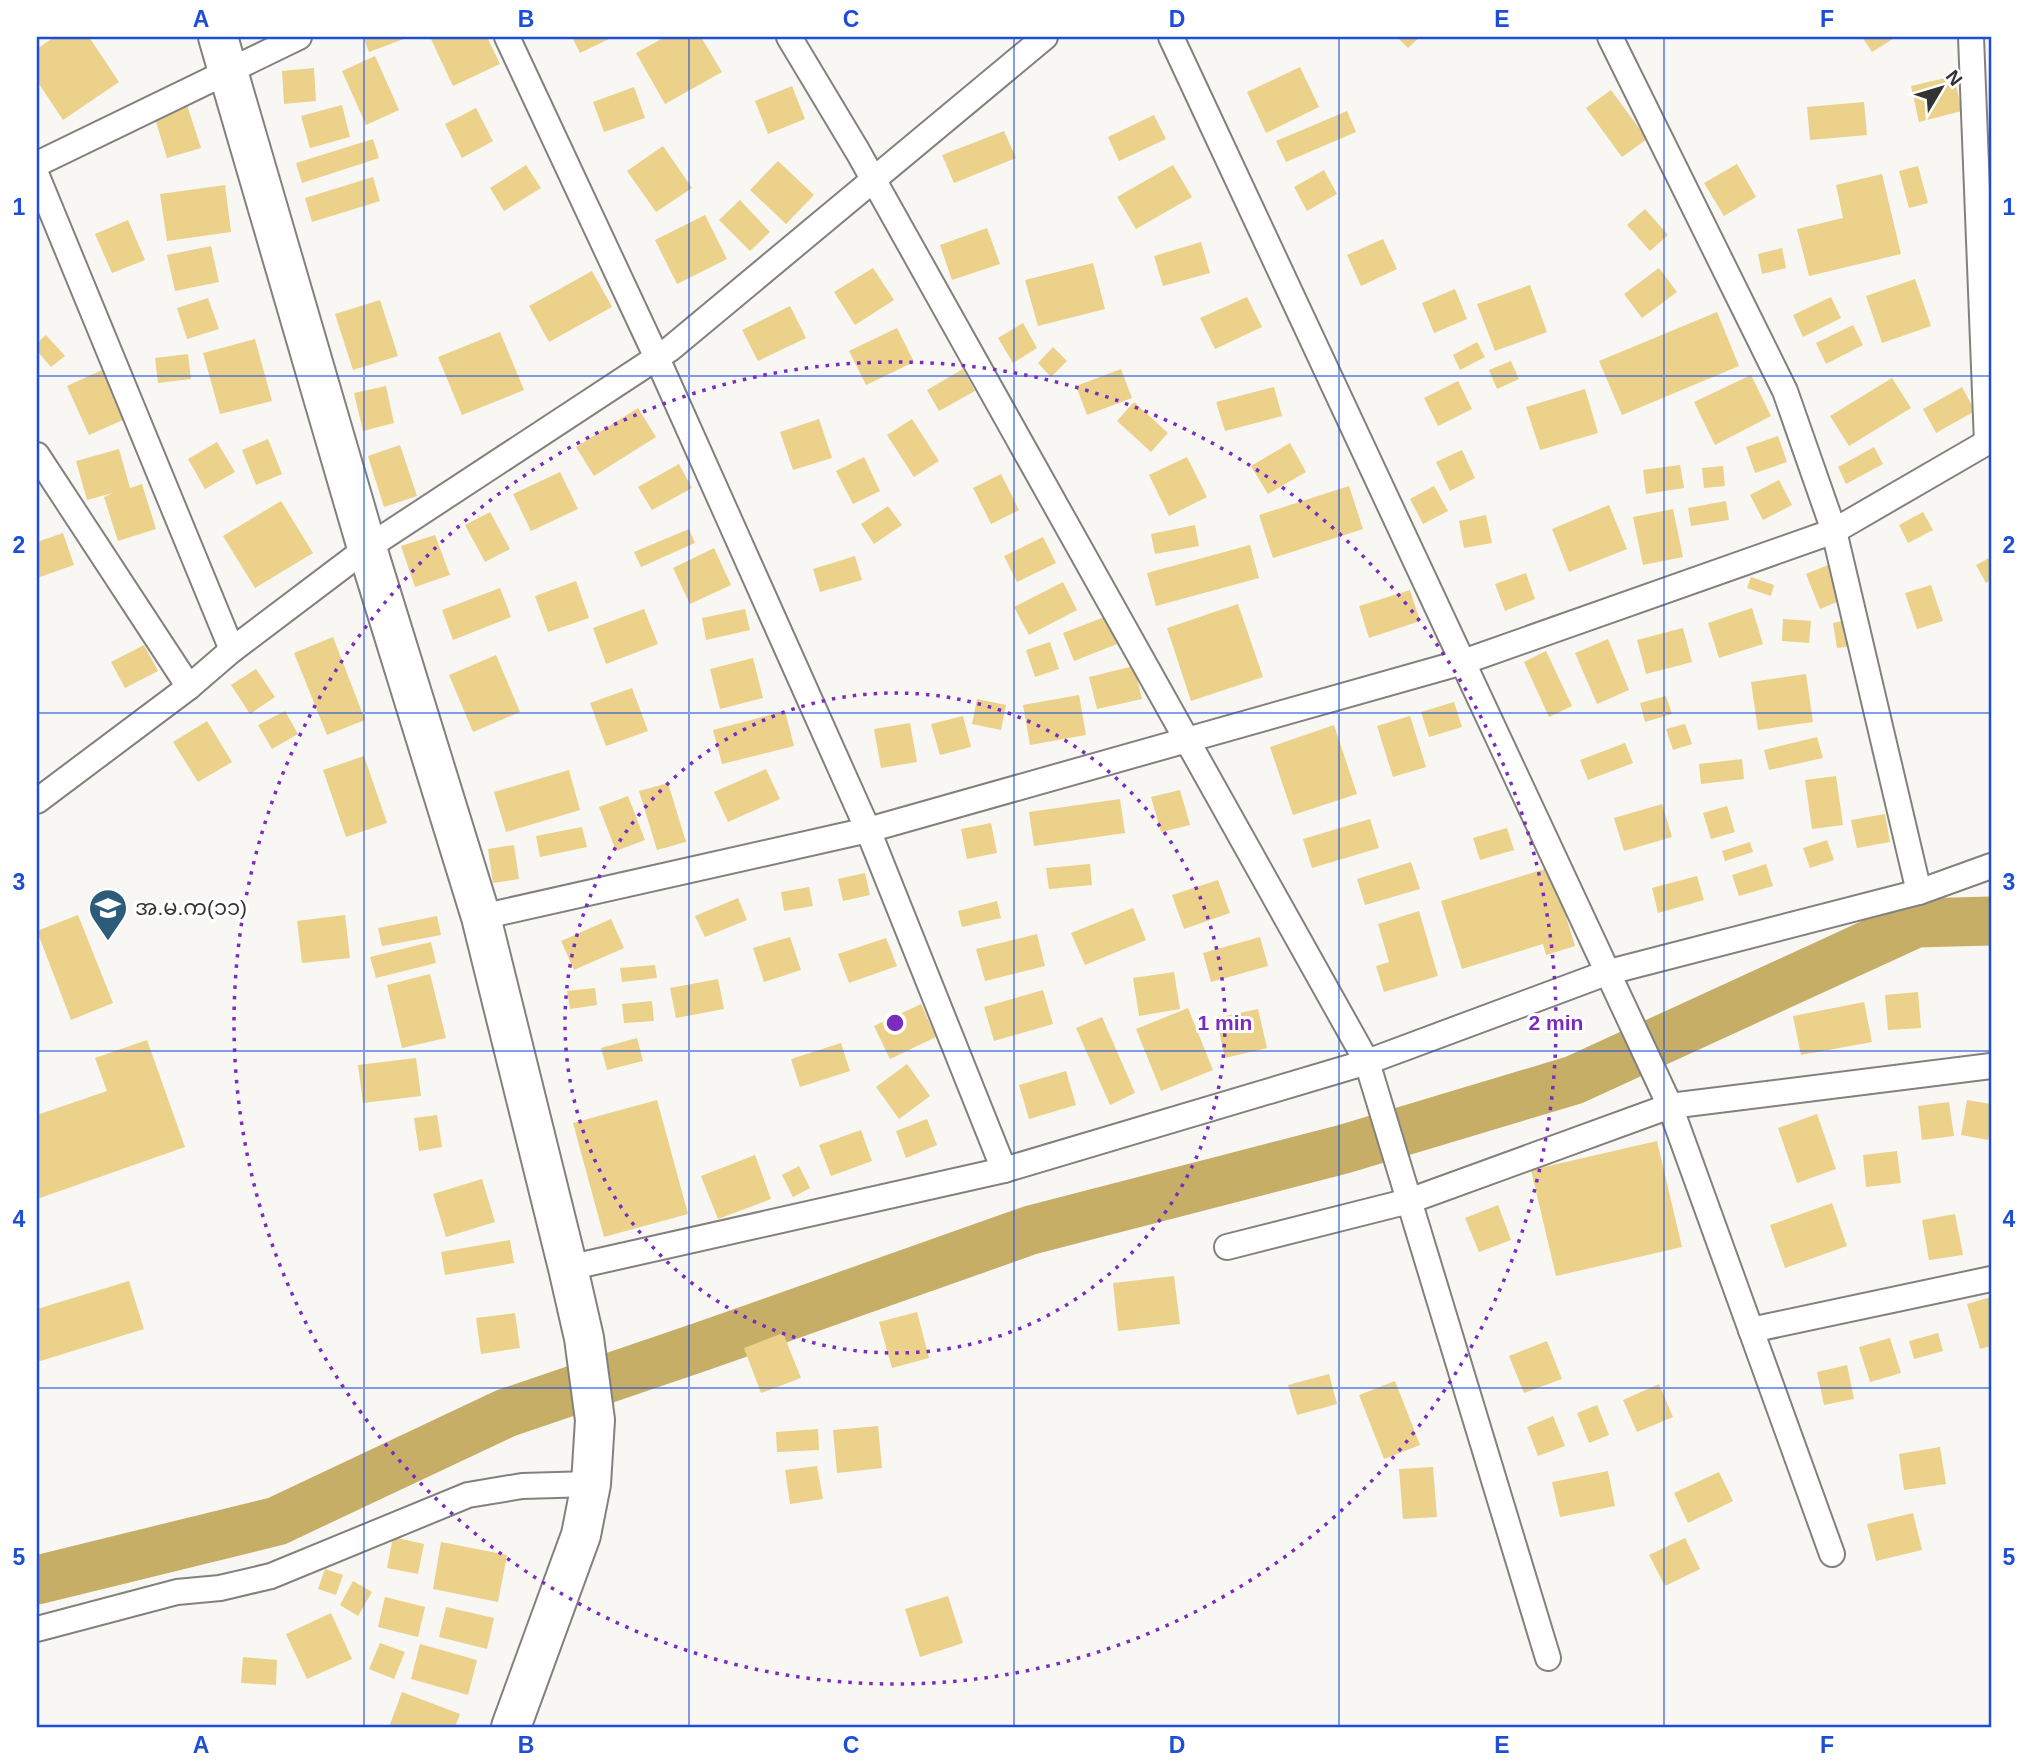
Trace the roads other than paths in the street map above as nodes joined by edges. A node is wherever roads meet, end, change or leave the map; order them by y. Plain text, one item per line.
1 (299, 37) edge
2 (507, 37) edge
3 (789, 37) edge
4 (1045, 37) edge
5 (1171, 37) edge
6 (1610, 37) edge
7 (1970, 37) edge
8 (223, 54) edge
9 (37, 164) edge
10 (37, 176) edge
11 (873, 178) junction
12 (657, 358) junction
13 (1989, 441) edge
14 (37, 455) edge
15 (1834, 531) junction
16 (367, 548) junction
17 (232, 650) junction
18 (1463, 662) junction
19 (189, 687) junction
20 (1187, 741) junction
21 (37, 801) edge
22 (868, 830) junction
23 (1991, 866) edge
24 (1919, 892) junction
25 (481, 917) junction
26 (1609, 972) junction
27 (1367, 1062) junction
28 (1991, 1066) edge
29 (1670, 1105) junction
30 (1004, 1170) junction
31 (1409, 1201) junction
32 (1227, 1247) dead end
33 (568, 1268) junction
34 (1991, 1279) edge
35 (1751, 1331) junction
36 (591, 1484) junction
37 (1832, 1554) dead end
38 (37, 1629) edge
39 (1548, 1658) dead end
40 (511, 1727) edge

1 - 8 street
2 - 12 street
3 - 11 street
4 - 11 street
5 - 18 street
6 - 15 street
7 - 13 street
8 - 9 street
8 - 16 highway
10 - 17 street
11 - 12 street
11 - 20 street
12 - 16 street
12 - 22 street
13 - 15 street
14 - 19 street
15 - 18 street
15 - 24 street
16 - 17 street
16 - 25 highway
17 - 19 street
18 - 20 street
18 - 26 street
19 - 21 street
20 - 22 street
20 - 27 street
22 - 25 street
22 - 30 street
23 - 24 street
24 - 26 street
25 - 33 highway
26 - 27 street
26 - 29 street
27 - 30 street
27 - 31 street
28 - 29 street
29 - 31 street
29 - 35 street
30 - 33 street
31 - 32 street
31 - 39 street
33 - 36 highway
34 - 35 street
35 - 37 street
36 - 38 street
36 - 40 highway

